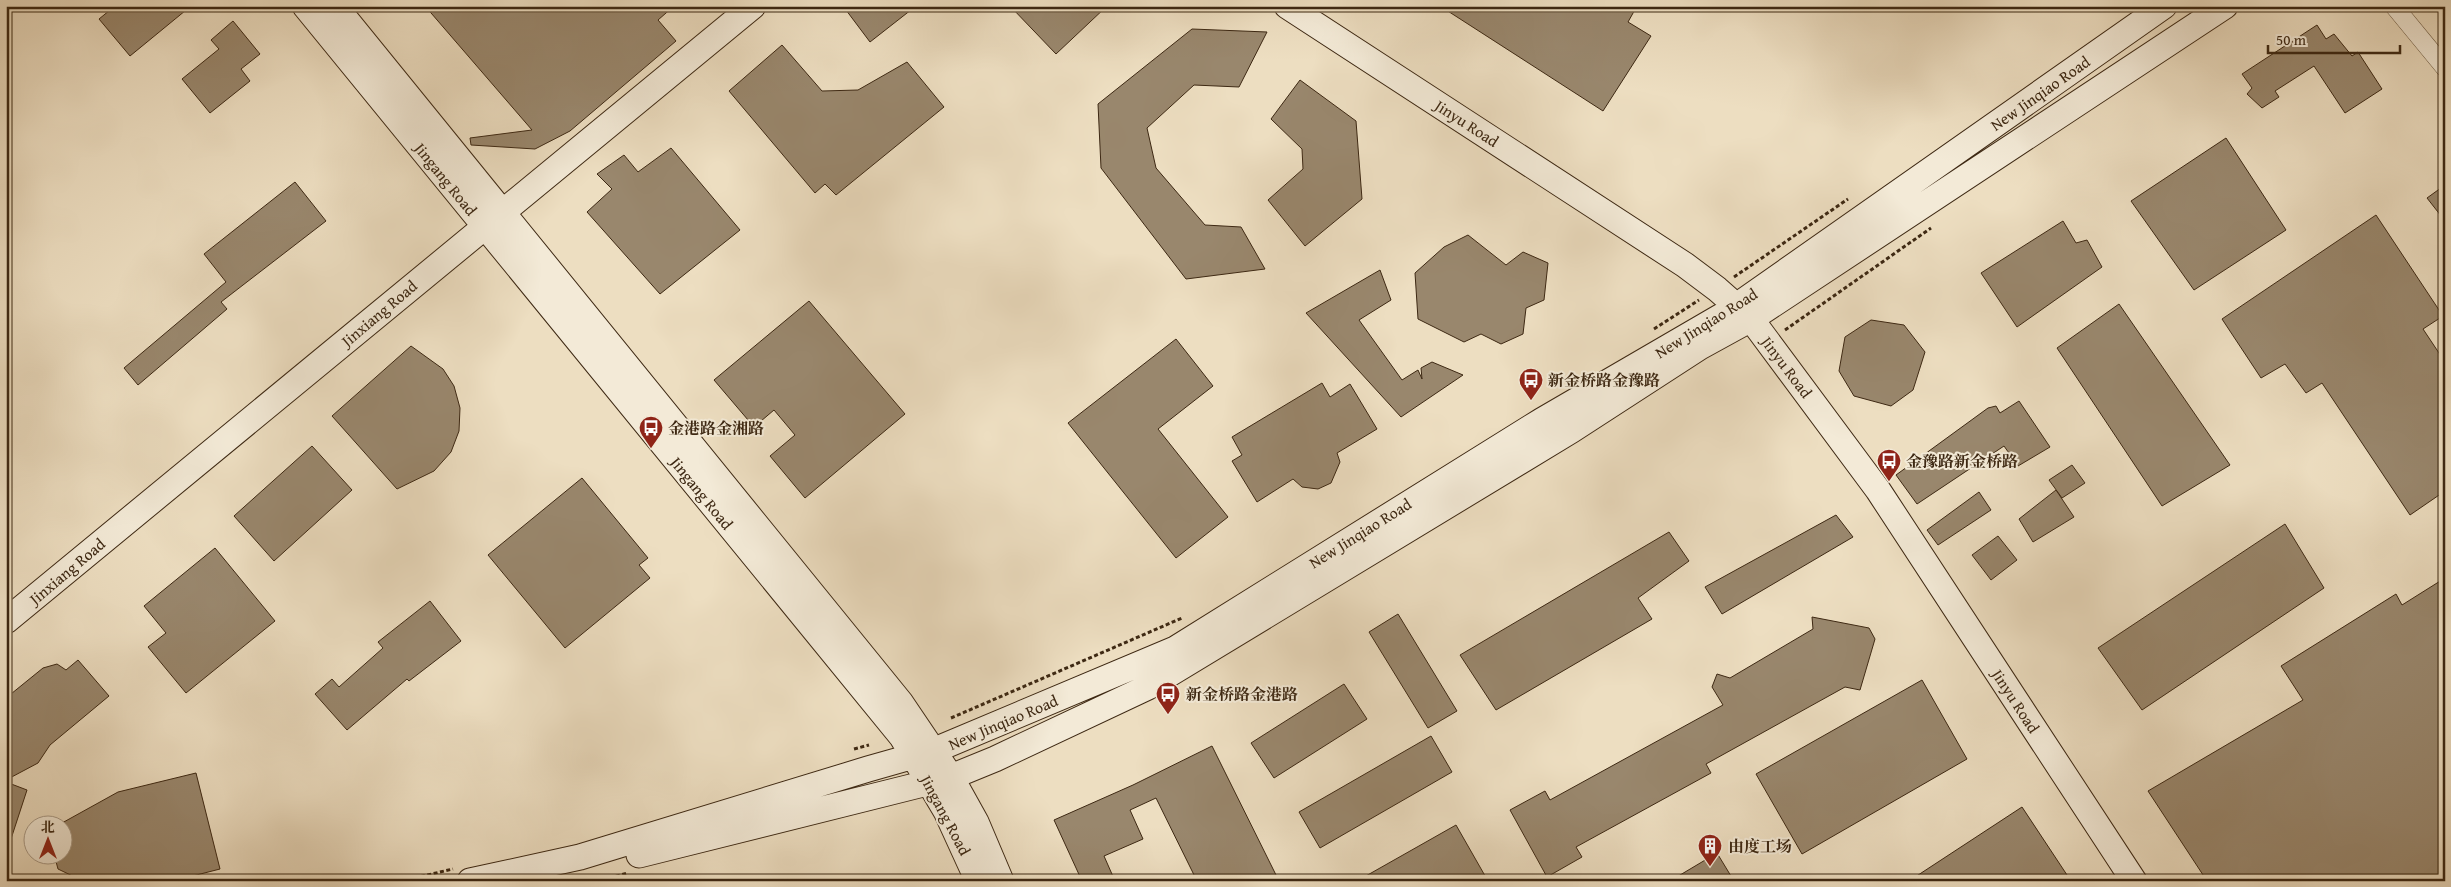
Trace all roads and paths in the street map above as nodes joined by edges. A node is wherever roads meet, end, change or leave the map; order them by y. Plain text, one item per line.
1 (304, 6) edge
2 (335, 6) edge
3 (753, 6) edge
4 (1287, 6) edge
5 (2164, 6) edge
6 (2225, 6) edge
7 (2394, 6) edge
8 (2445, 68) edge
9 (1851, 197) dead end
10 (493, 220) junction
11 (1717, 289) junction
12 (1743, 313) junction
13 (1651, 331) dead end
14 (1186, 616) dead end
15 (6, 621) edge
16 (918, 744) junction
17 (850, 751) dead end
18 (941, 780) junction
19 (464, 874) edge
20 (402, 881) edge
21 (535, 881) edge
22 (978, 881) edge
23 (1001, 881) edge
24 (2134, 881) edge

1 - 10 street, Jingang Road
2 - 10 street, Jingang Road
3 - 10 street, Jinxiang Road
4 - 11 street, Jinyu Road
5 - 12 street, New Jinqiao Road
6 - 12 street, New Jinqiao Road
7 - 8 street
9 - 11 path
10 - 15 street, Jinxiang Road
10 - 16 street, Jingang Road
11 - 12 street, Jinyu Road
11 - 13 path
12 - 16 street, New Jinqiao Road
12 - 18 street, New Jinqiao Road
12 - 24 street, Jinyu Road
14 - 16 path
16 - 17 path
16 - 18 street, Jingang Road
16 - 19 street, New Jinqiao Road
18 - 21 street, New Jinqiao Road
18 - 22 street, Jingang Road
18 - 23 street, Jingang Road
19 - 20 path

